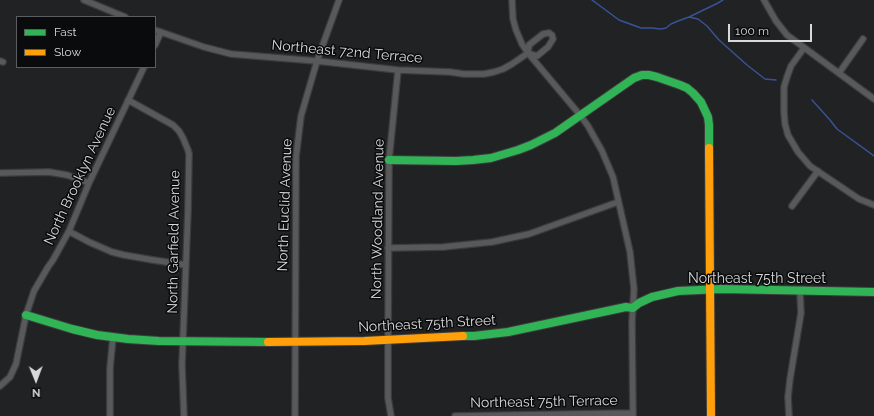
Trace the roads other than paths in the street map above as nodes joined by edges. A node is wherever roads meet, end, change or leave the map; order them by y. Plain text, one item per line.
1 (84, 0) edge
2 (339, 0) edge
3 (512, 0) edge
4 (764, 0) edge
5 (123, 16) edge
6 (156, 30) edge
7 (161, 32) junction
8 (863, 39) dead end
9 (156, 43) edge
10 (804, 48) junction
11 (528, 53) junction
12 (317, 61) junction
13 (144, 68) edge
14 (398, 70) junction
15 (839, 73) junction
16 (874, 99) edge
17 (128, 100) junction
18 (580, 115) junction
19 (389, 160) junction
20 (818, 171) junction
21 (0, 173) edge
22 (89, 183) junction
23 (618, 202) junction
24 (874, 205) edge
25 (792, 206) dead end
26 (69, 231) junction
27 (388, 248) junction
28 (186, 265) junction
29 (710, 289) junction
30 (800, 292) junction
31 (874, 292) edge
32 (633, 308) junction
33 (26, 315) junction
34 (113, 337) junction
35 (388, 340) junction
36 (183, 341) junction
37 (295, 342) junction
38 (0, 386) edge
39 (633, 414) edge
40 (110, 416) edge
41 (184, 416) edge
42 (295, 416) edge
43 (391, 416) edge
44 (454, 416) edge
45 (711, 416) edge
46 (789, 416) edge

1 - 5 street
2 - 12 street, North Euclid Avenue
3 - 11 street
4 - 10 street
6 - 7 street, Northeast 72nd Terrace
7 - 9 street
7 - 12 street, Northeast 72nd Terrace
8 - 15 street
10 - 15 street
10 - 20 street
11 - 11 street
11 - 14 street, Northeast 72nd Terrace
11 - 18 street
12 - 14 street, Northeast 72nd Terrace
12 - 37 street, North Euclid Avenue
13 - 17 street, North Brooklyn Avenue
14 - 19 street, North Woodland Avenue
15 - 16 street
17 - 22 street, North Brooklyn Avenue
17 - 28 street, North Garfield Avenue
18 - 19 street
18 - 23 street
18 - 29 street
19 - 27 street, North Woodland Avenue
20 - 24 street
20 - 25 street
21 - 22 street
22 - 26 street, North Brooklyn Avenue
23 - 27 street
23 - 32 street
26 - 28 street
26 - 33 street, North Brooklyn Avenue
27 - 35 street, North Woodland Avenue
28 - 36 street, North Garfield Avenue
29 - 30 street, Northeast 75th Street
29 - 32 street, Northeast 75th Street
29 - 45 street
30 - 31 street, Northeast 75th Street
30 - 46 street
32 - 35 street, Northeast 75th Street
32 - 39 street
33 - 34 street, Northeast 75th Street
33 - 38 street, North Brooklyn Avenue
34 - 36 street, Northeast 75th Street
34 - 40 street
35 - 37 street, Northeast 75th Street
35 - 43 street, North Woodland Avenue
36 - 37 street, Northeast 75th Street
36 - 41 street, North Garfield Avenue
37 - 42 street, North Euclid Avenue
39 - 44 street, Northeast 75th Terrace

